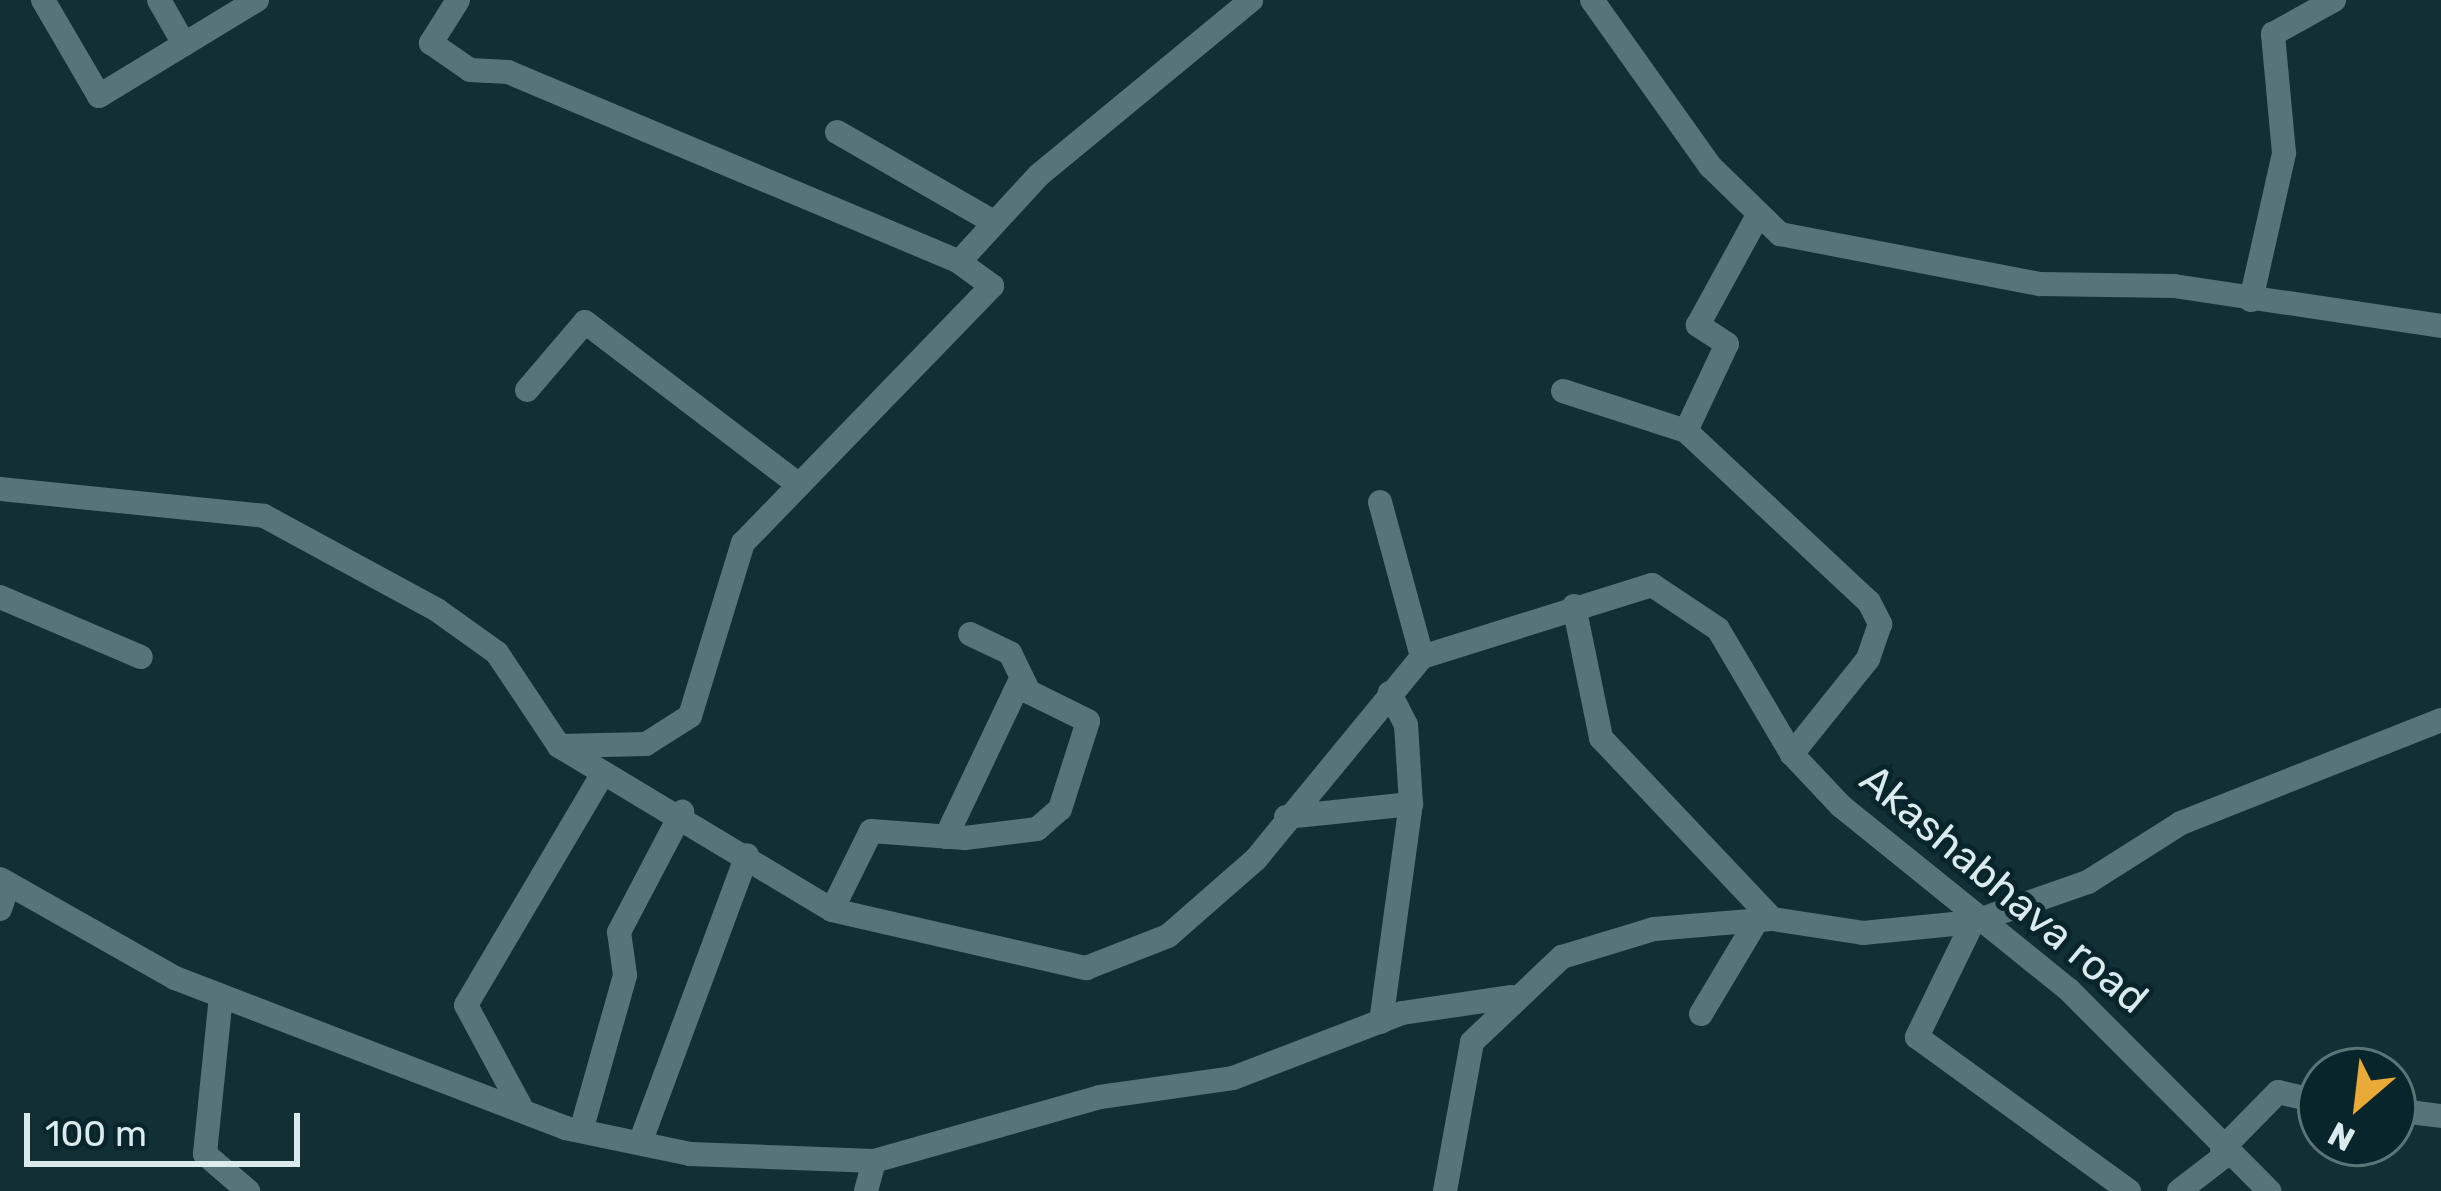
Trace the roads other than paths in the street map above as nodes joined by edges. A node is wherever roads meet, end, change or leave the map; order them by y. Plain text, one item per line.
1 (43, 0) edge
2 (159, 0) edge
3 (257, 0) edge
4 (458, 0) edge
5 (1251, 0) edge
6 (1592, 0) edge
7 (2334, 0) edge
8 (184, 44) junction
9 (836, 132) dead end
10 (1756, 219) junction
11 (994, 223) junction
12 (958, 262) junction
13 (2251, 300) junction
14 (2441, 326) edge
15 (527, 390) dead end
16 (1563, 391) dead end
17 (1686, 431) junction
18 (798, 484) junction
19 (0, 489) edge
20 (1380, 502) dead end
21 (0, 597) edge
22 (1574, 606) junction
23 (970, 634) dead end
24 (142, 657) dead end
25 (1422, 657) junction
26 (1019, 682) junction
27 (1390, 693) junction
28 (2441, 719) edge
29 (559, 746) junction
30 (1792, 754) junction
31 (602, 775) junction
32 (1411, 804) junction
33 (682, 812) junction
34 (1286, 818) junction
35 (946, 837) junction
36 (747, 855) junction
37 (3, 891) edge
38 (832, 910) junction
39 (1764, 921) junction
40 (1973, 922) junction
41 (221, 996) junction
42 (1512, 997) junction
43 (1701, 1014) dead end
44 (1381, 1022) junction
45 (2297, 1096) edge
46 (523, 1111) junction
47 (580, 1131) junction
48 (640, 1143) junction
49 (2224, 1151) junction
50 (874, 1161) junction
51 (248, 1191) edge
52 (866, 1191) edge
53 (1444, 1191) edge
54 (2129, 1191) edge
55 (2179, 1191) edge
56 (2270, 1191) edge

1 - 8 street
2 - 8 street
3 - 8 street
4 - 12 street
5 - 11 street
6 - 10 street
7 - 13 street
9 - 11 street
10 - 13 street
10 - 17 street
11 - 12 street
12 - 18 street
13 - 14 street
15 - 18 street
16 - 17 street
17 - 30 street
18 - 29 street
19 - 29 street, Akashabhava road
20 - 25 street
21 - 24 street
22 - 25 street, Akashabhava road
22 - 30 street, Akashabhava road
22 - 39 street
23 - 26 street
25 - 27 street, Akashabhava road
26 - 35 street
26 - 35 street
27 - 32 street
27 - 34 street, Akashabhava road
28 - 40 street
29 - 31 street, Akashabhava road
30 - 40 street, Akashabhava road
31 - 33 street, Akashabhava road
31 - 46 street
32 - 34 street
32 - 44 street
33 - 36 street, Akashabhava road
33 - 47 street
34 - 38 street, Akashabhava road
35 - 38 street
36 - 38 street, Akashabhava road
36 - 48 street
37 - 41 street
39 - 40 street
39 - 42 street
39 - 43 street
40 - 49 street, Akashabhava road
40 - 54 street
41 - 46 street
41 - 51 street
42 - 44 street
42 - 53 street
44 - 50 street
45 - 49 street
46 - 47 street
47 - 48 street
48 - 50 street
49 - 55 street
49 - 56 street, Akashabhava road
50 - 52 street

